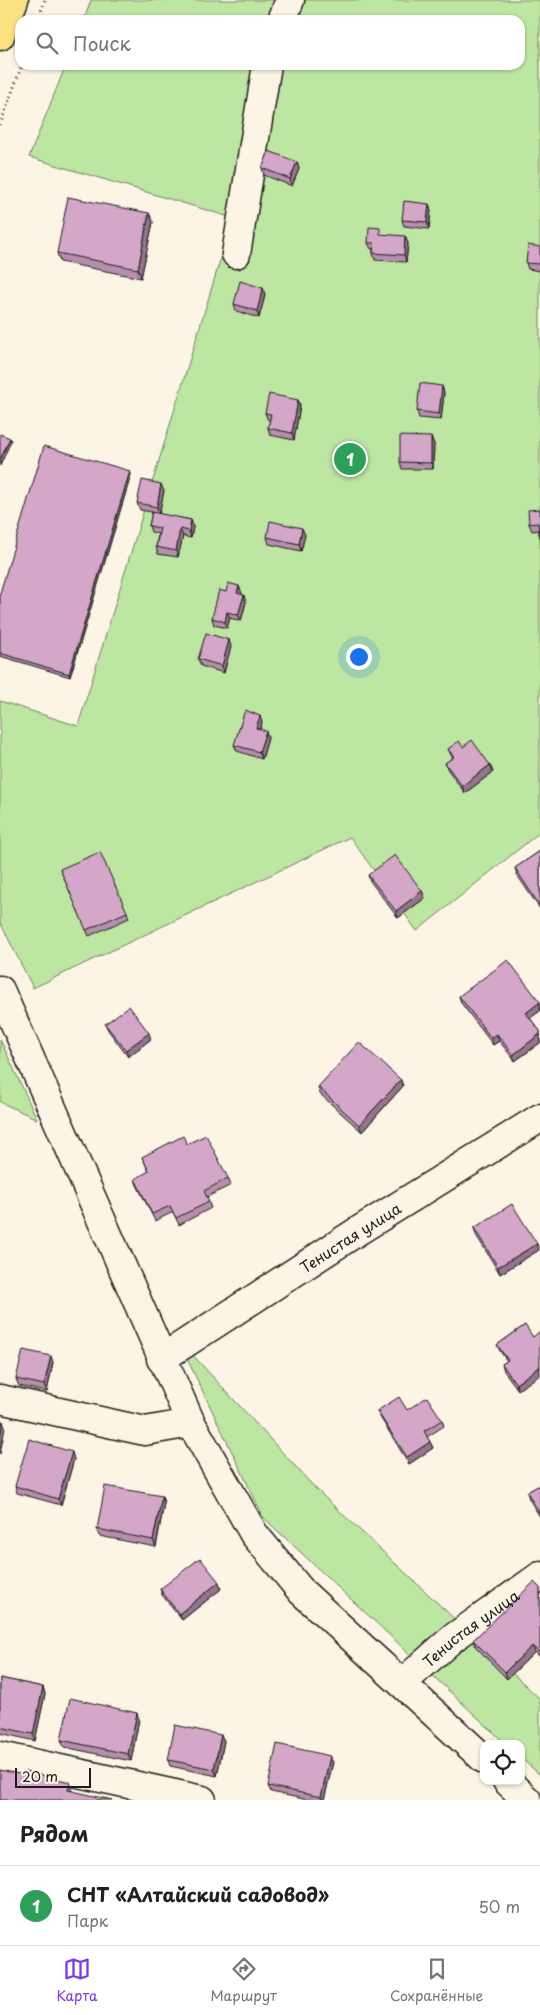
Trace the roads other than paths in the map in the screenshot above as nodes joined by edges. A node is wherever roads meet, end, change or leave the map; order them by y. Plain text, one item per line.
1 (14, 0) edge
2 (290, 0) edge
3 (284, 15) edge
4 (0, 36) edge
5 (266, 70) edge
6 (236, 254) dead end
7 (0, 990) edge
8 (540, 1118) edge
9 (161, 1358) junction
10 (0, 1399) edge
11 (191, 1423) junction
12 (540, 1576) edge
13 (402, 1683) junction
14 (480, 1755) edge
15 (0, 1756) edge
16 (202, 1800) edge

1 - 4 highway
2 - 3 street
5 - 6 street
7 - 9 street
8 - 9 street, Тенистая улица
9 - 11 street
10 - 11 street
11 - 13 street
12 - 13 street, Тенистая улица
13 - 14 street
15 - 16 street

